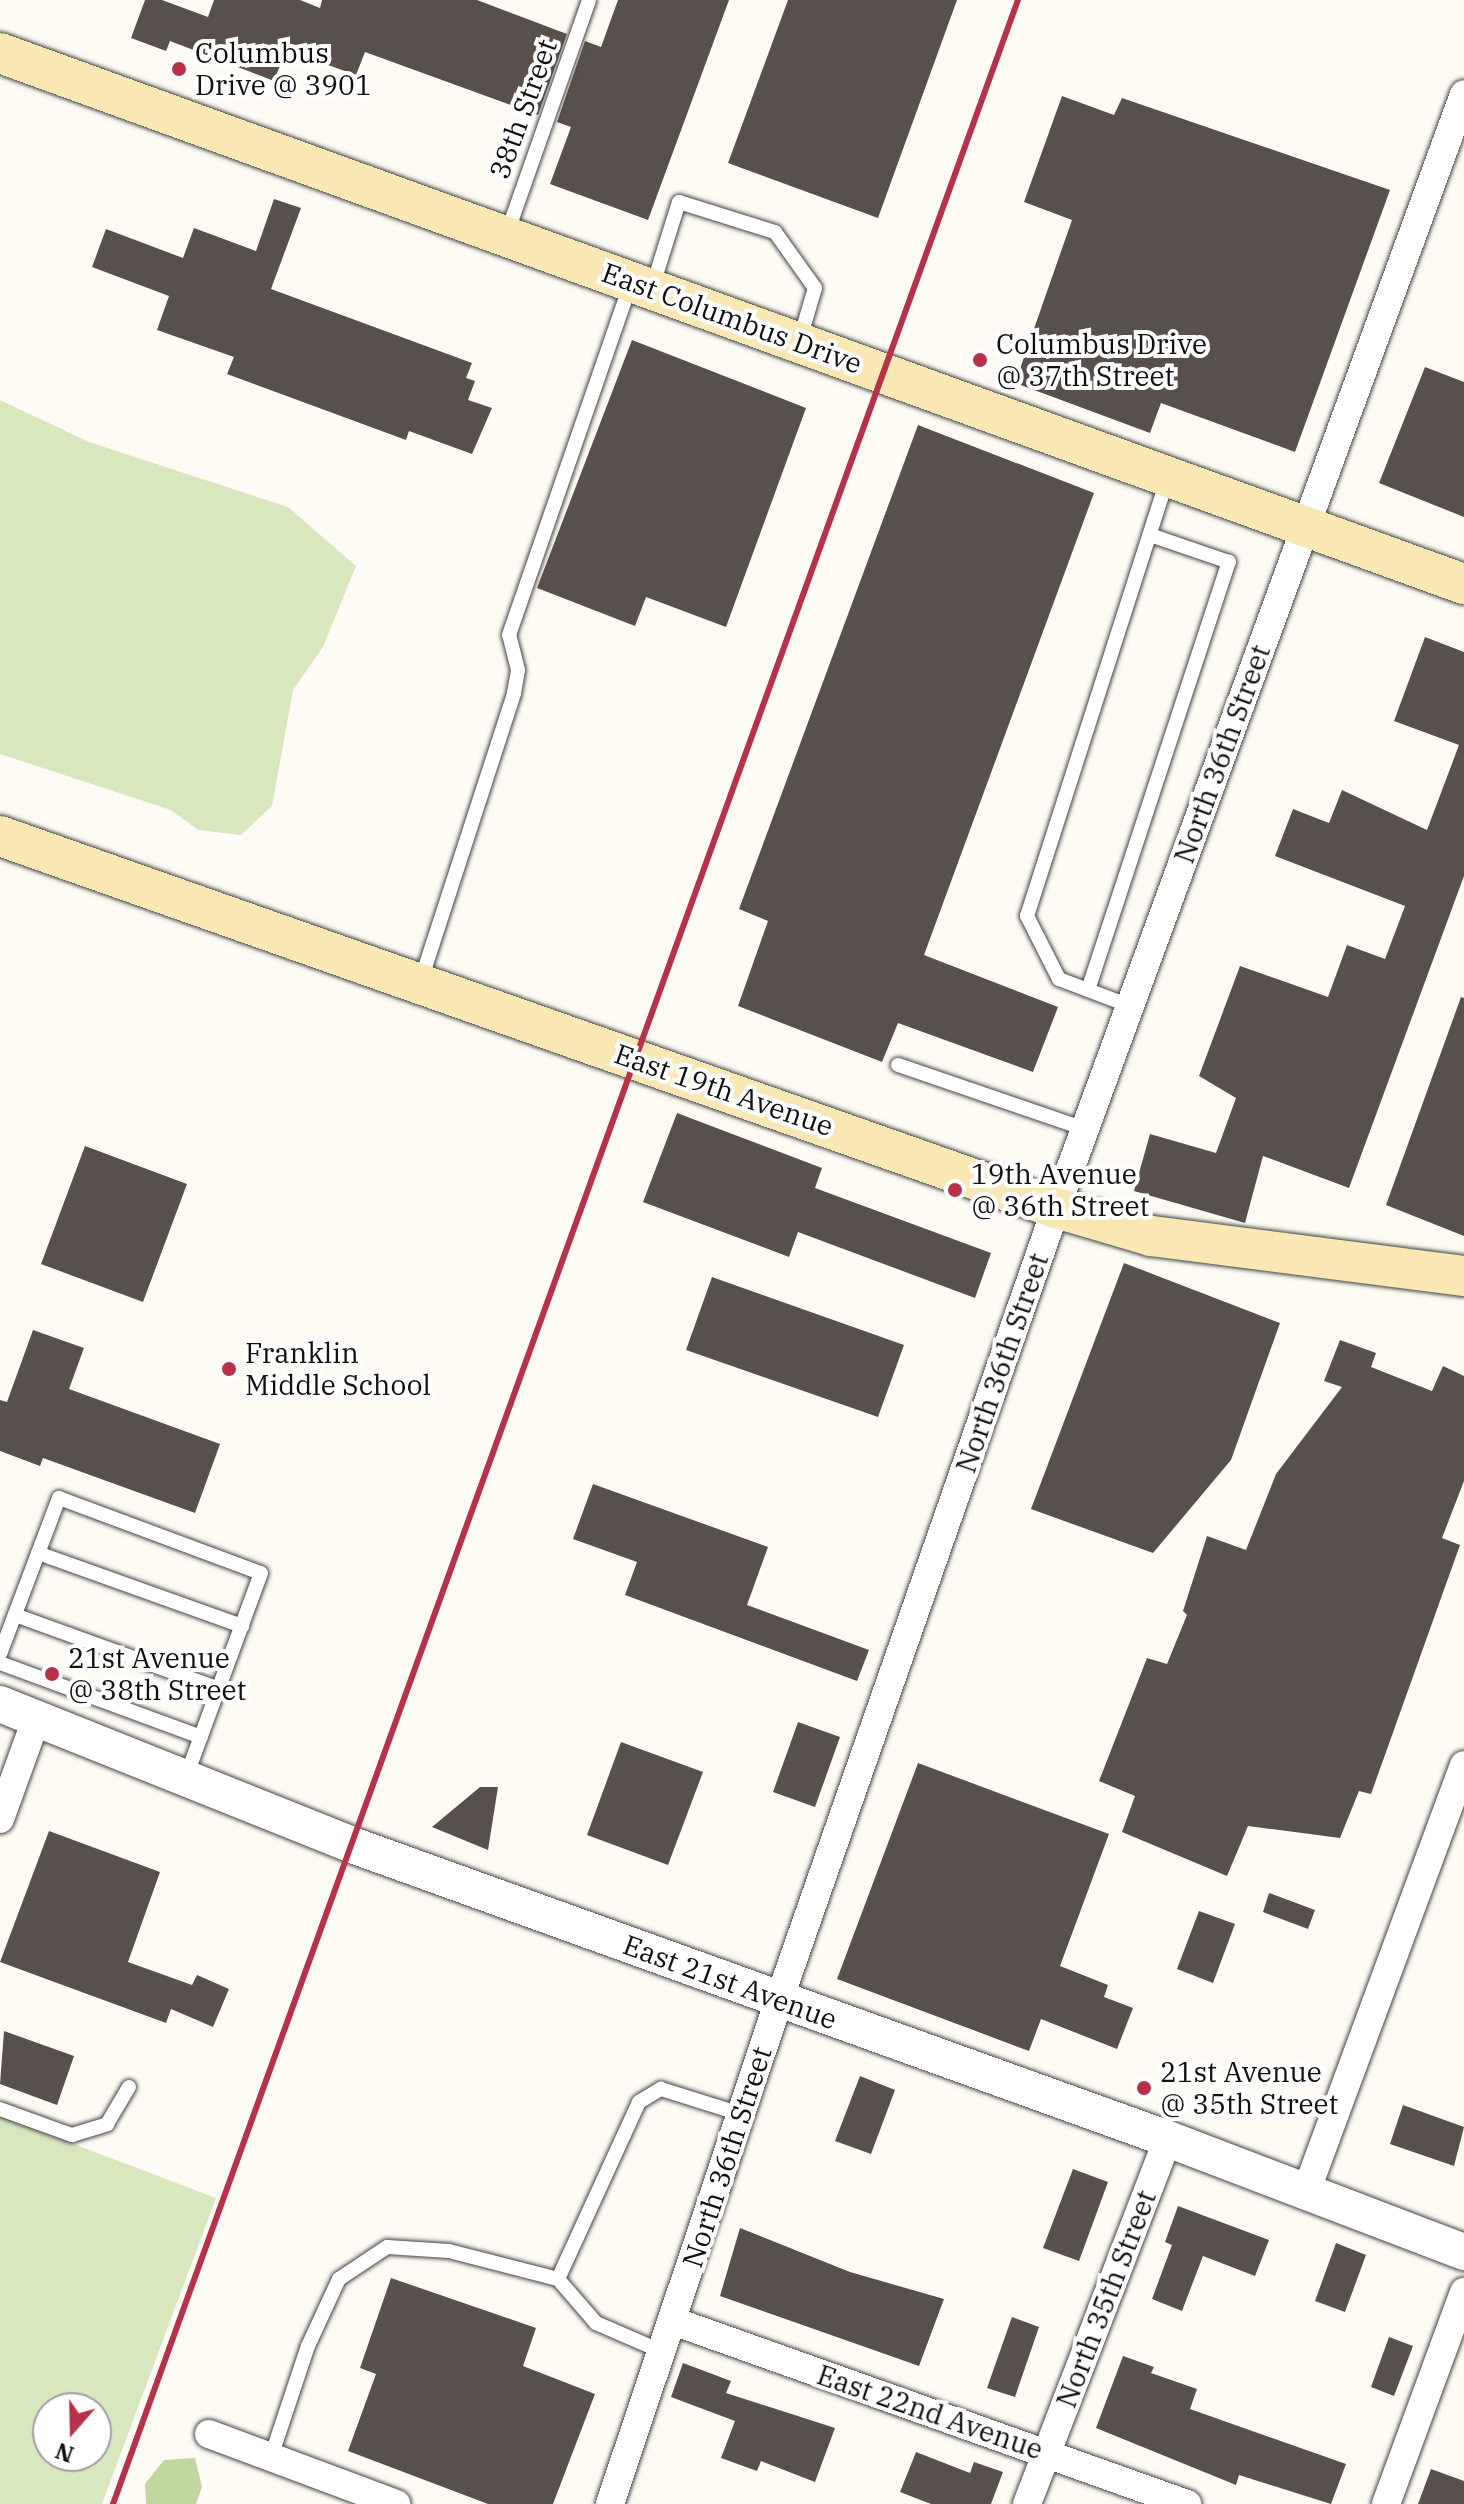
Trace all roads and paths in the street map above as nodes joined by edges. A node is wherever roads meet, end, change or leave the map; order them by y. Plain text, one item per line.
1 (589, 0) edge
2 (0, 53) edge
3 (1464, 94) edge
4 (506, 236) junction
5 (642, 285) junction
6 (799, 342) junction
7 (1169, 476) junction
8 (1306, 526) junction
9 (1150, 535) junction
10 (1464, 584) edge
11 (0, 836) edge
12 (419, 985) junction
13 (1088, 990) junction
14 (1130, 1006) junction
15 (898, 1065) dead end
16 (1085, 1129) junction
17 (1056, 1208) junction
18 (1464, 1276) edge
19 (38, 1553) junction
20 (15, 1615) junction
21 (242, 1626) junction
22 (0, 1654) edge
23 (0, 1663) edge
24 (219, 1689) junction
25 (0, 1704) edge
26 (37, 1717) junction
27 (201, 1737) junction
28 (1464, 1765) edge
29 (186, 1777) junction
30 (0, 1819) edge
31 (779, 2000) junction
32 (129, 2087) dead end
33 (0, 2109) edge
34 (741, 2114) junction
35 (1168, 2139) junction
36 (1306, 2192) junction
37 (1464, 2252) edge
38 (558, 2279) junction
39 (1464, 2292) edge
40 (673, 2321) junction
41 (663, 2352) junction
42 (209, 2434) dead end
43 (1046, 2452) junction
44 (271, 2457) junction
45 (396, 2504) edge
46 (610, 2504) edge
47 (1027, 2504) edge
48 (1187, 2504) edge
49 (1386, 2504) edge

1 - 4 lane, 38th Street
2 - 4 main road, East Columbus Drive
3 - 8 street, North 36th Street
4 - 5 main road, East Columbus Drive
5 - 6 main road, East Columbus Drive
5 - 6 lane
5 - 12 lane
6 - 7 main road, East Columbus Drive
7 - 8 main road, East Columbus Drive
7 - 9 lane
8 - 10 main road, East Columbus Drive
8 - 14 street, North 36th Street
9 - 13 lane
9 - 13 lane
11 - 12 main road, East 19th Avenue
12 - 17 main road, East 19th Avenue
13 - 14 lane
14 - 16 street, North 36th Street
15 - 16 lane
16 - 17 street, North 36th Street
17 - 18 main road, East 19th Avenue
17 - 31 street, North 36th Street
19 - 20 lane
19 - 21 lane
19 - 21 lane
20 - 22 lane
20 - 24 lane
21 - 24 lane
23 - 27 lane
24 - 27 lane
25 - 26 street, East 21st Avenue
26 - 29 street, East 21st Avenue
26 - 30 street
27 - 29 lane
28 - 36 street
29 - 31 street, East 21st Avenue
31 - 34 street, North 36th Street
31 - 35 street, East 21st Avenue
32 - 33 lane
34 - 38 lane
34 - 40 street, North 36th Street
35 - 36 street, East 21st Avenue
35 - 43 street, North 35th Street
36 - 37 street, East 21st Avenue
38 - 41 lane
38 - 44 lane
39 - 49 street
40 - 41 street, North 36th Street
40 - 43 street, East 22nd Avenue
41 - 46 street, North 36th Street
42 - 44 street
43 - 47 street, North 35th Street
43 - 48 street, East 22nd Avenue
44 - 45 street

